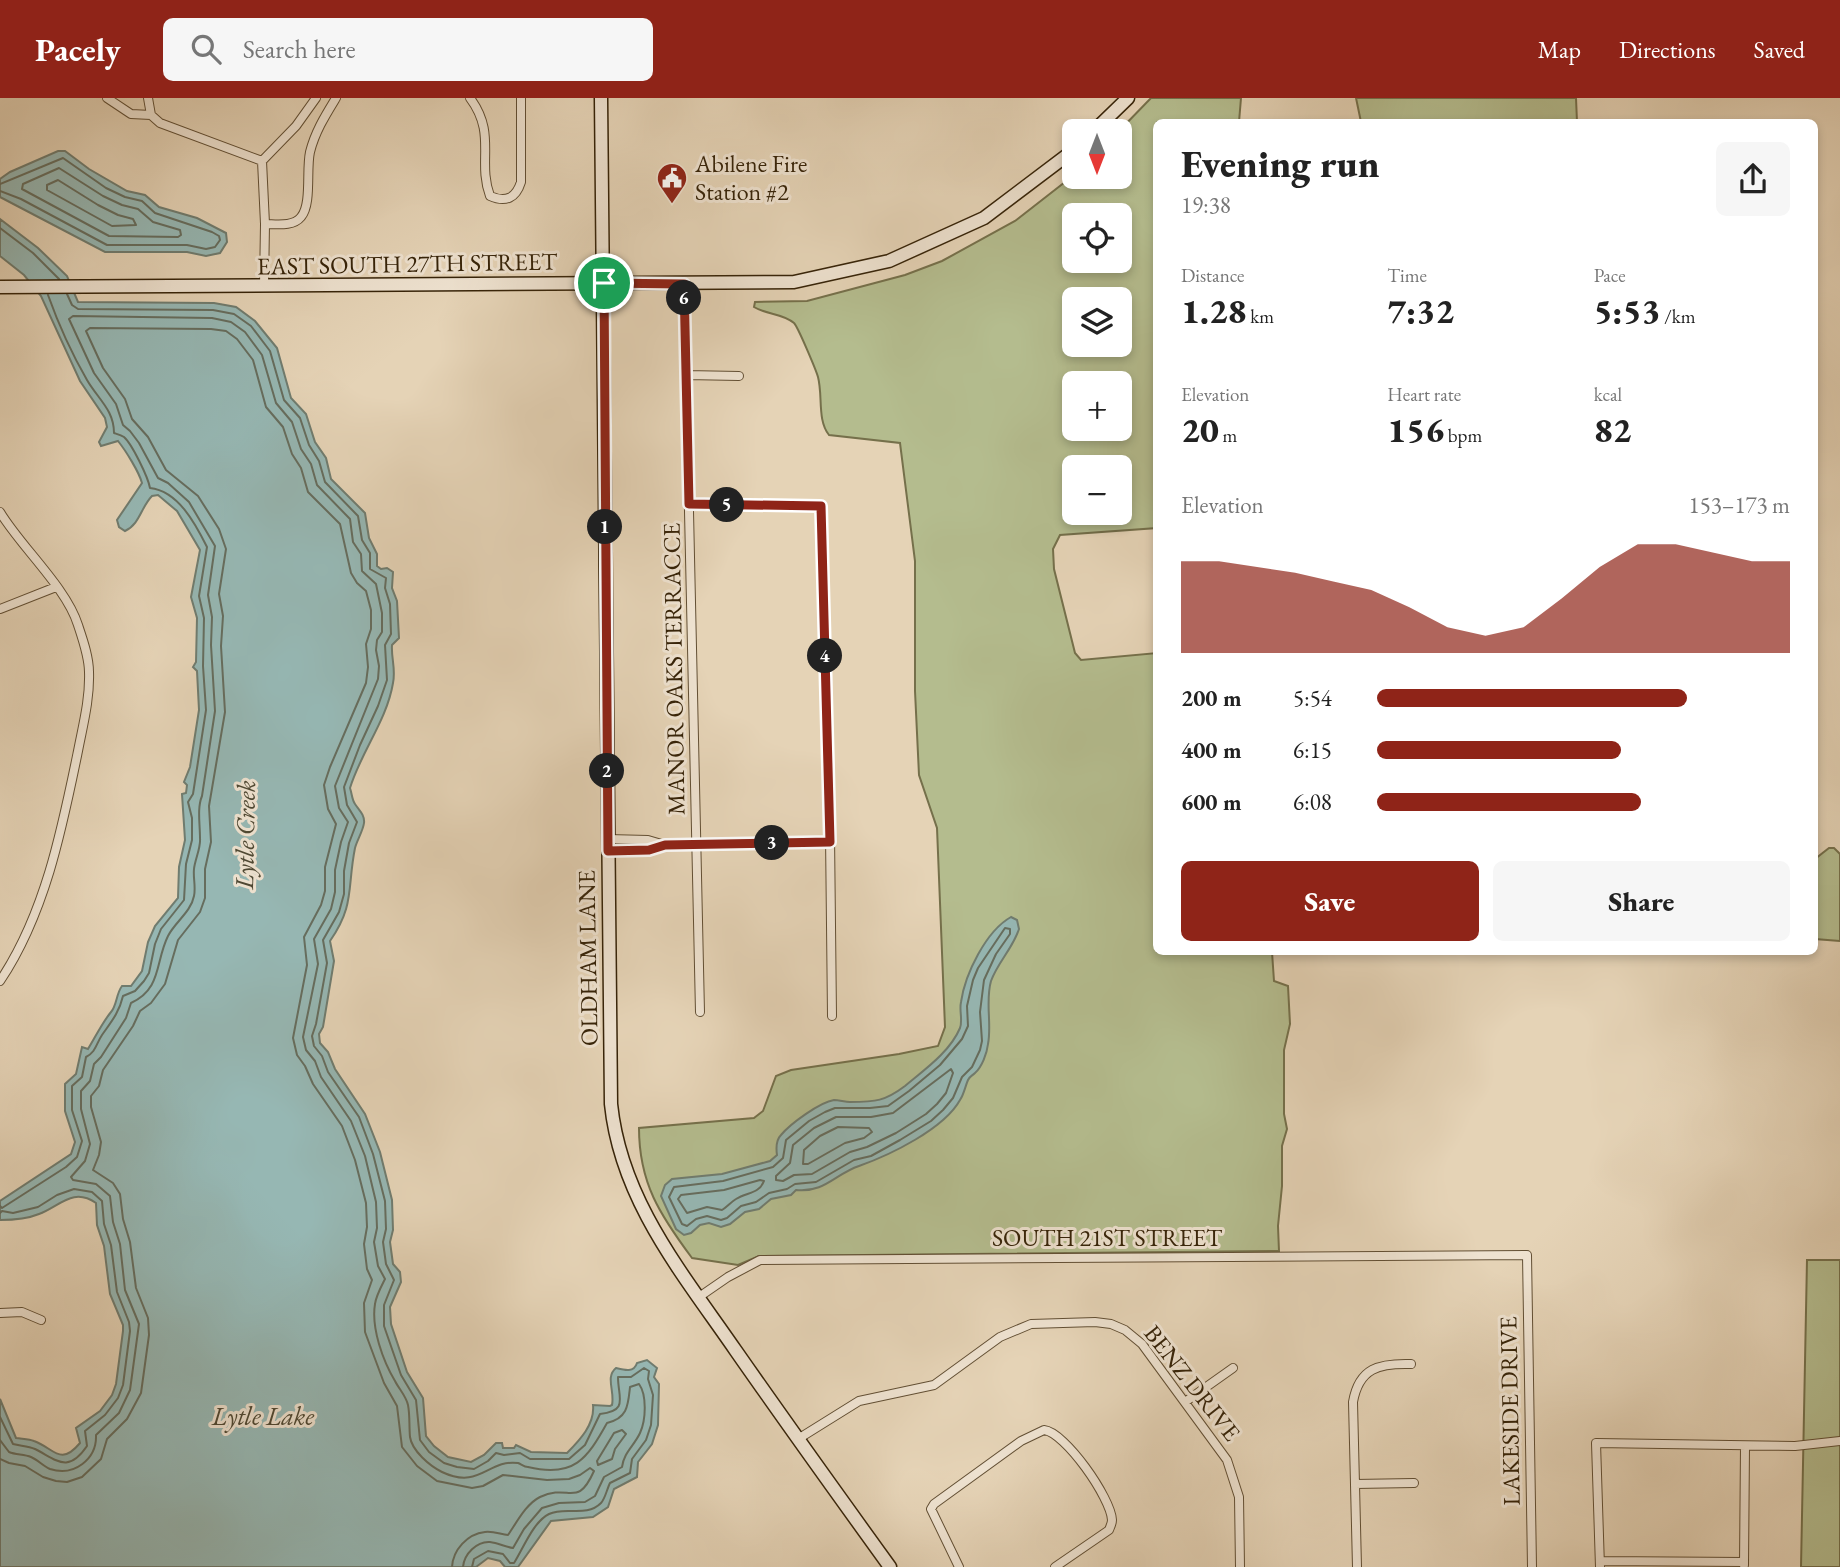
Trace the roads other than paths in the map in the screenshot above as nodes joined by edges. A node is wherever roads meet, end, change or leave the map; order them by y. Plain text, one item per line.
1 (107, 98) edge
2 (148, 98) edge
3 (316, 98) edge
4 (336, 98) edge
5 (470, 98) edge
6 (522, 98) edge
7 (601, 98) edge
8 (1128, 98) edge
9 (151, 115) junction
10 (1106, 119) edge
11 (300, 120) junction
12 (318, 128) junction
13 (1062, 159) edge
14 (262, 161) junction
15 (265, 224) junction
16 (604, 283) junction
17 (684, 284) junction
18 (264, 286) junction
19 (0, 287) edge
20 (686, 375) junction
21 (739, 376) dead end
22 (689, 504) junction
23 (0, 512) edge
24 (56, 587) junction
25 (0, 610) edge
26 (830, 842) junction
27 (698, 844) junction
28 (608, 845) junction
29 (0, 981) edge
30 (700, 1012) dead end
31 (832, 1016) dead end
32 (1527, 1255) joint
33 (699, 1297) junction
34 (0, 1313) edge
35 (41, 1320) dead end
36 (1411, 1364) dead end
37 (1233, 1368) dead end
38 (1185, 1402) junction
39 (797, 1439) junction
40 (1840, 1441) edge
41 (1745, 1446) junction
42 (1414, 1482) dead end
43 (1355, 1484) junction
44 (1600, 1564) edge
45 (1744, 1565) edge
46 (956, 1566) edge
47 (890, 1567) edge
48 (1055, 1567) edge
49 (1240, 1567) edge
50 (1357, 1567) edge
51 (1532, 1567) edge

1 - 9 street
2 - 9 street
3 - 11 street
4 - 12 street
5 - 6 street
7 - 16 main road, OLDHAM LANE
8 - 10 main road
9 - 14 street
11 - 12 street
11 - 14 street
12 - 15 street
13 - 17 main road, EAST SOUTH 27TH STREET
14 - 15 street
15 - 18 street
16 - 17 main road, EAST SOUTH 27TH STREET
16 - 18 main road, EAST SOUTH 27TH STREET
16 - 28 main road, OLDHAM LANE
17 - 20 street, MANOR OAKS TERRACCE
18 - 19 main road, EAST SOUTH 27TH STREET
20 - 21 street
20 - 22 street, MANOR OAKS TERRACCE
22 - 26 street
22 - 27 street, MANOR OAKS TERRACCE
23 - 24 street
24 - 25 street
24 - 29 street
26 - 27 street
26 - 31 street
27 - 28 street
27 - 30 street, MANOR OAKS TERRACCE
28 - 33 main road, OLDHAM LANE
32 - 33 street, SOUTH 21ST STREET
32 - 51 street, LAKESIDE DRIVE
33 - 39 main road, OLDHAM LANE
34 - 35 street
36 - 43 street
37 - 38 street
38 - 39 street, BENZ DRIVE
38 - 49 street, BENZ DRIVE
39 - 47 main road, OLDHAM LANE
40 - 41 street
41 - 44 street
41 - 45 street
42 - 43 street
43 - 50 street
44 - 45 street
46 - 48 street

